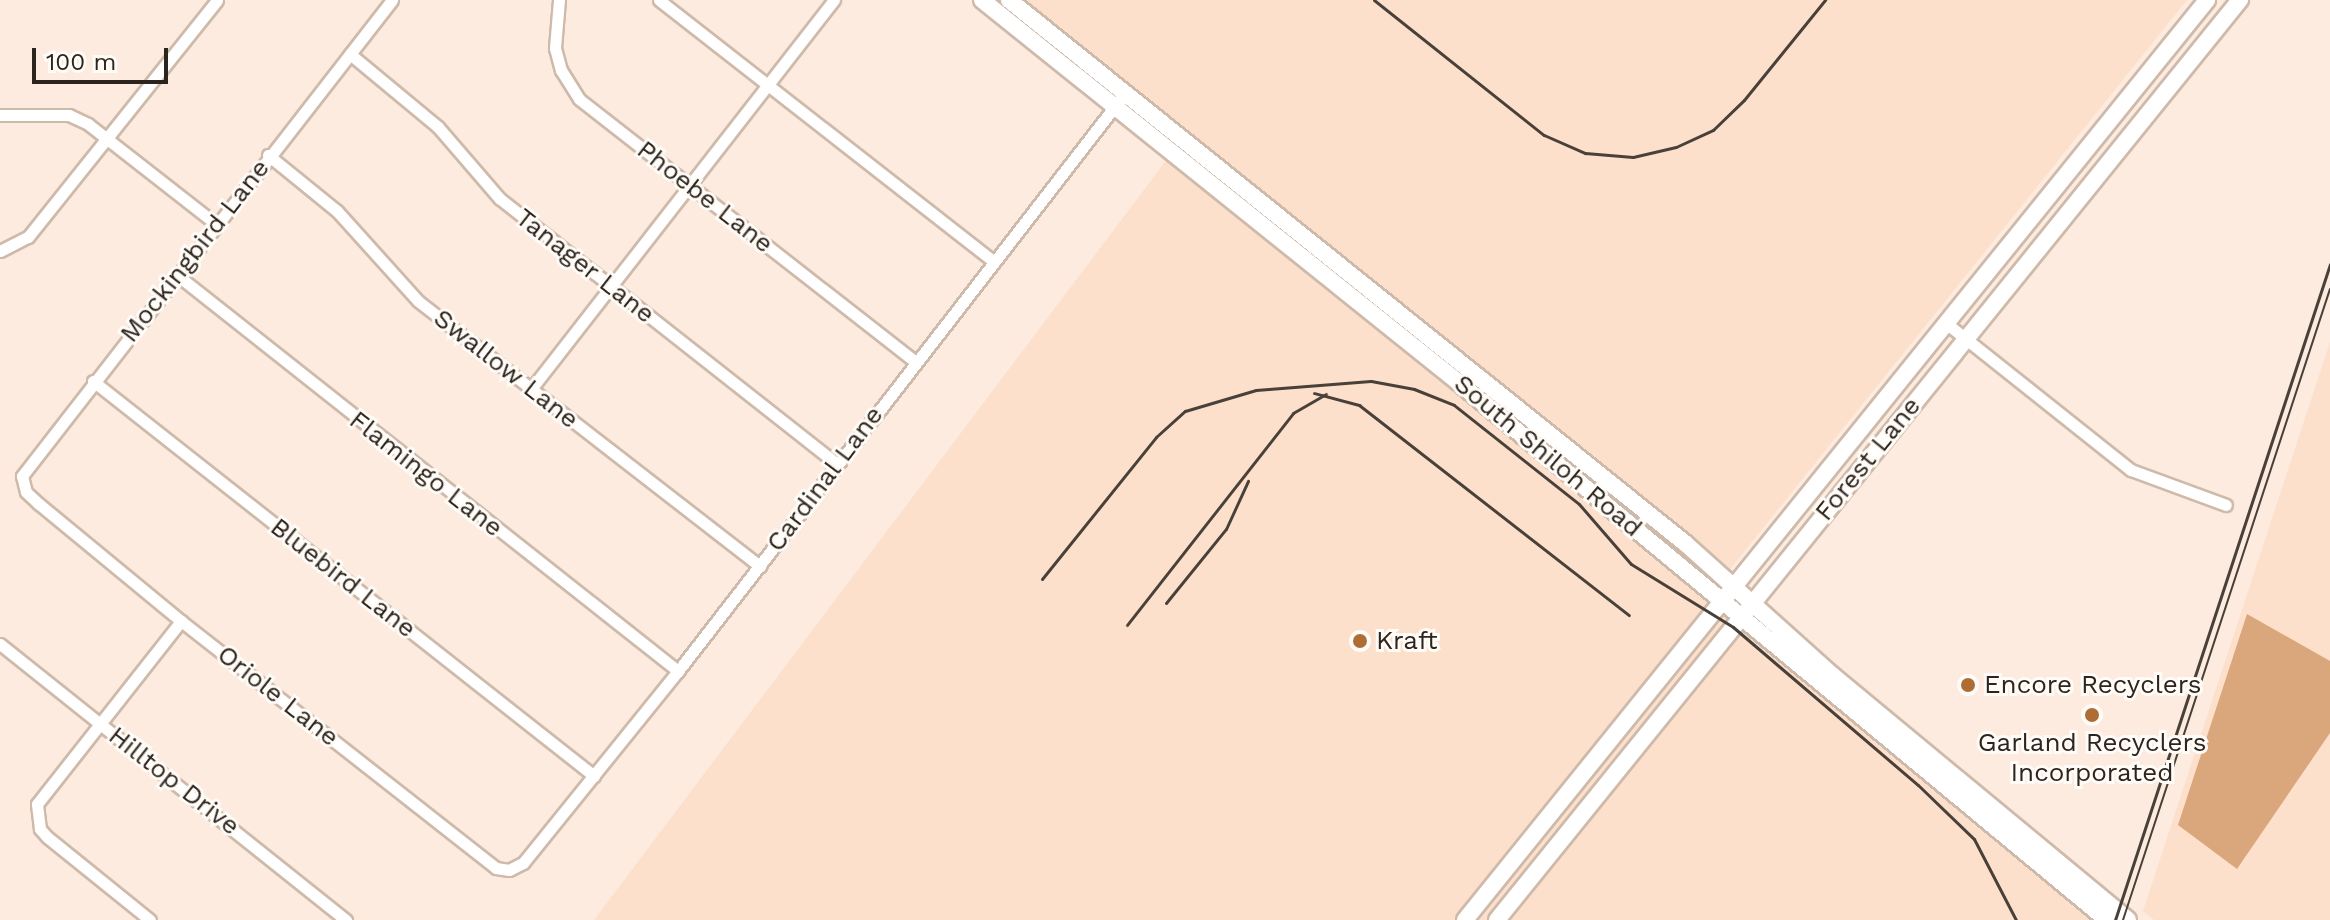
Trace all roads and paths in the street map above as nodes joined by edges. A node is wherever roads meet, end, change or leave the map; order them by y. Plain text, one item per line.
1 (217, 0) edge
2 (392, 0) edge
3 (559, 0) edge
4 (659, 0) edge
5 (834, 0) edge
6 (982, 0) edge
7 (1009, 0) edge
8 (2207, 0) edge
9 (2240, 0) edge
10 (2185, 27) junction
11 (2205, 44) junction
12 (350, 54) junction
13 (769, 85) junction
14 (1120, 99) junction
15 (0, 115) edge
16 (108, 139) junction
17 (268, 155) junction
18 (690, 186) junction
19 (2031, 219) junction
20 (216, 224) junction
21 (2051, 234) junction
22 (0, 251) edge
23 (993, 261) junction
24 (177, 275) junction
25 (611, 286) junction
26 (1946, 323) junction
27 (1966, 339) junction
28 (914, 361) junction
29 (93, 381) junction
30 (531, 389) junction
31 (835, 462) junction
32 (39, 504) joint
33 (2226, 505) dead end
34 (760, 566) junction
35 (1733, 585) junction
36 (1722, 599) junction
37 (1752, 602) junction
38 (1741, 617) junction
39 (181, 621) junction
40 (0, 644) edge
41 (678, 671) junction
42 (99, 723) junction
43 (594, 776) junction
44 (523, 863) joint
45 (150, 920) edge
46 (346, 920) edge
47 (1465, 920) edge
48 (1497, 920) edge
49 (2107, 920) edge
50 (2128, 920) edge

1 - 16 street
2 - 12 street, Mockingbird Lane
3 - 18 street, Phoebe Lane
4 - 13 street
5 - 13 street
6 - 14 main road, South Shiloh Road
7 - 14 main road, South Shiloh Road
8 - 10 main road, Forest Lane
9 - 11 main road, Forest Lane
10 - 11 main road
10 - 19 main road, Forest Lane
11 - 21 main road, Forest Lane
12 - 17 street, Mockingbird Lane
12 - 25 street, Tanager Lane
13 - 18 street
13 - 23 street
14 - 23 street, Cardinal Lane
14 - 35 main road, South Shiloh Road
14 - 36 main road, South Shiloh Road
15 - 16 street
16 - 20 street
16 - 22 street
17 - 20 street, Mockingbird Lane
17 - 30 street, Swallow Lane
18 - 25 street
18 - 28 street, Phoebe Lane
19 - 21 main road
19 - 26 main road, Forest Lane
20 - 24 street, Mockingbird Lane
21 - 27 main road, Forest Lane
23 - 28 street, Cardinal Lane
24 - 29 street, Mockingbird Lane
24 - 41 street, Flamingo Lane
25 - 30 street
25 - 31 street, Tanager Lane
26 - 27 street
26 - 35 main road, Forest Lane
27 - 33 street
27 - 37 main road, Forest Lane
28 - 31 street, Cardinal Lane
29 - 32 street, Mockingbird Lane
29 - 43 street, Bluebird Lane
30 - 34 street, Swallow Lane
31 - 34 street, Cardinal Lane
32 - 39 street, Oriole Lane
34 - 41 street, Cardinal Lane
35 - 36 main road, Forest Lane
35 - 37 main road, South Shiloh Road
36 - 38 main road, South Shiloh Road
36 - 47 main road, Forest Lane
37 - 38 main road, Forest Lane
37 - 50 main road, South Shiloh Road
38 - 48 main road, Forest Lane
38 - 49 main road, South Shiloh Road
39 - 42 street
39 - 44 street, Oriole Lane
40 - 42 street, Hilltop Drive
41 - 43 street, Cardinal Lane
42 - 45 street
42 - 46 street, Hilltop Drive
43 - 44 street, Cardinal Lane

